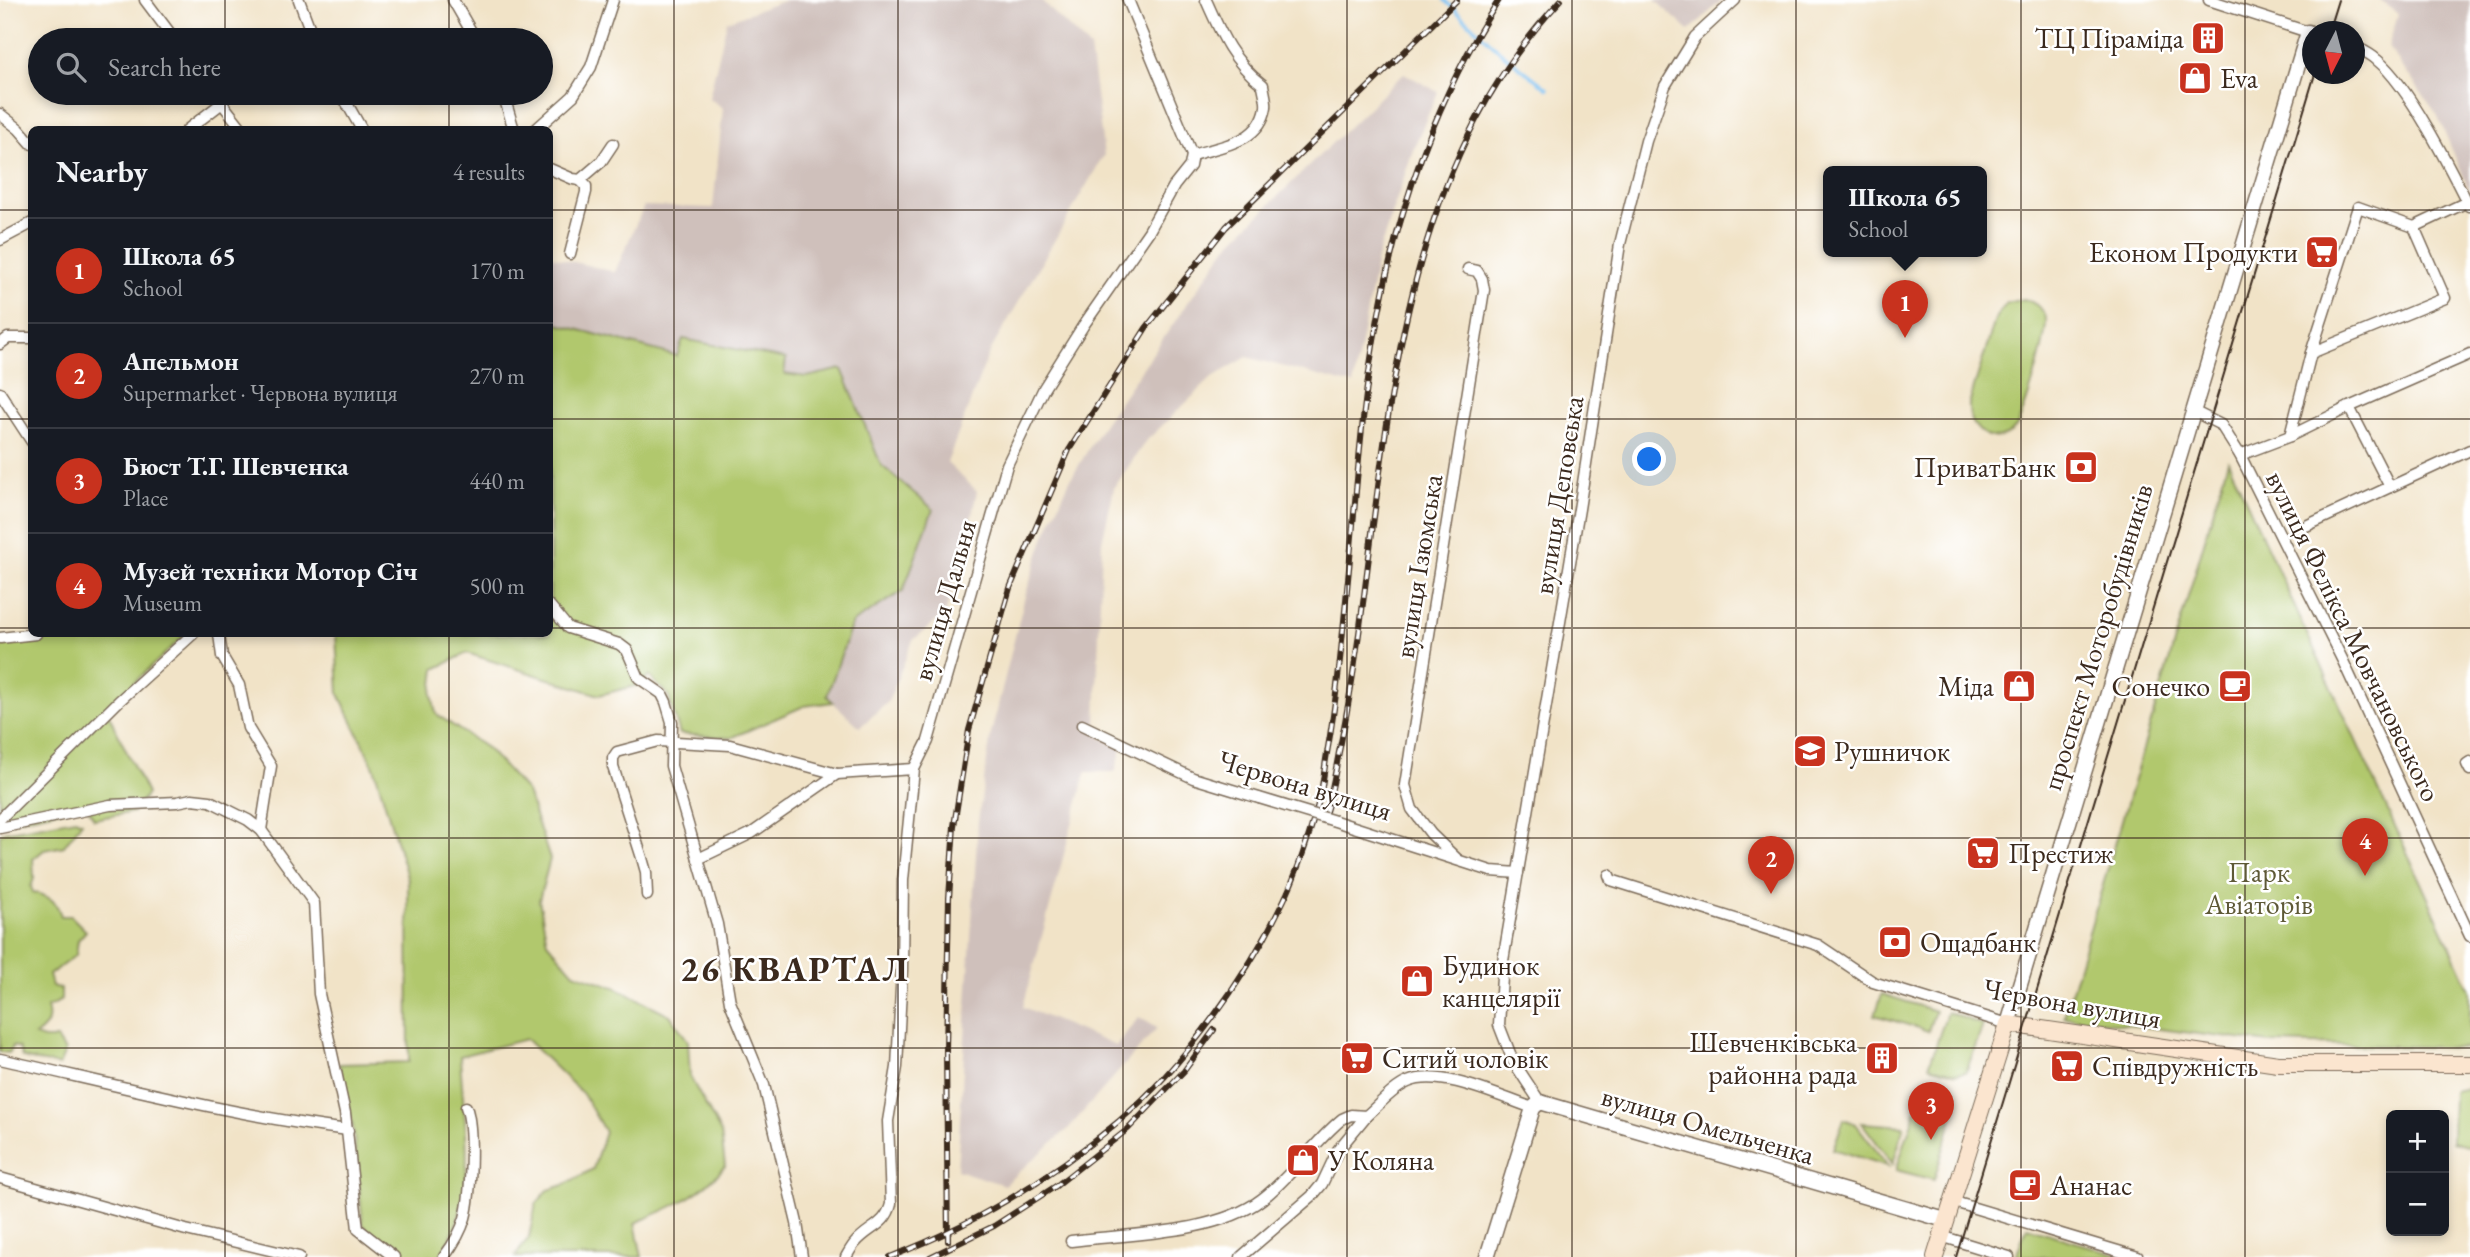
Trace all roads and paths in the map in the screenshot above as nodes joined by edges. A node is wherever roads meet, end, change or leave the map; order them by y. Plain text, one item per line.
1 (145, 0) edge
2 (299, 0) edge
3 (453, 0) edge
4 (613, 0) edge
5 (1128, 0) edge
6 (1206, 0) edge
7 (1735, 0) edge
8 (2209, 0) edge
9 (166, 28) edge
10 (310, 28) edge
11 (469, 28) edge
12 (2302, 30) edge
13 (2302, 52) edge
14 (2365, 53) edge
15 (219, 105) edge
16 (224, 105) edge
17 (348, 105) edge
18 (507, 105) edge
19 (0, 114) edge
20 (192, 126) edge
21 (240, 126) edge
22 (360, 126) edge
23 (513, 126) edge
24 (539, 126) edge
25 (28, 139) edge
26 (613, 144) dead end
27 (1192, 155) junction
28 (553, 170) edge
29 (580, 180) junction
30 (2469, 205) edge
31 (28, 225) edge
32 (2414, 227) junction
33 (0, 240) edge
34 (570, 254) dead end
35 (1468, 269) dead end
36 (28, 338) edge
37 (0, 344) edge
38 (2311, 353) junction
39 (2470, 354) edge
40 (0, 393) edge
41 (2349, 407) junction
42 (2193, 411) junction
43 (28, 436) edge
44 (2290, 436) junction
45 (2470, 450) edge
46 (2240, 455) junction
47 (2390, 487) junction
48 (2305, 526) dead end
49 (553, 610) edge
50 (28, 635) edge
51 (190, 637) edge
52 (219, 637) edge
53 (0, 638) edge
54 (1082, 725) dead end
55 (673, 741) junction
56 (2470, 762) edge
57 (914, 769) junction
58 (2470, 771) edge
59 (837, 774) junction
60 (0, 819) edge
61 (0, 828) edge
62 (261, 830) junction
63 (698, 859) junction
64 (1458, 860) junction
65 (1518, 873) junction
66 (1609, 875) dead end
67 (647, 895) dead end
68 (2470, 936) edge
69 (2008, 1024) junction
70 (0, 1059) edge
71 (2470, 1064) edge
72 (1537, 1105) junction
73 (466, 1107) dead end
74 (1366, 1116) junction
75 (348, 1130) junction
76 (0, 1178) edge
77 (1951, 1201) junction
78 (1943, 1228) junction
79 (1071, 1241) dead end
80 (299, 1257) edge
81 (394, 1257) edge
82 (444, 1257) edge
83 (802, 1257) edge
84 (846, 1257) edge
85 (1241, 1257) edge
86 (1487, 1257) edge
87 (1935, 1257) edge
88 (2010, 1257) edge
89 (2138, 1257) edge

1 - 9 street
2 - 10 street
3 - 11 street
4 - 24 street
5 - 27 street
6 - 27 street
7 - 65 street, вулиця Деповська
8 - 12 street
13 - 42 street, проспект Моторобудівників
14 - 30 street
15 - 20 street
16 - 21 street
17 - 22 street
18 - 23 street
19 - 25 street
26 - 29 street
27 - 57 street, вулиця Дальня
28 - 29 street
29 - 34 street
30 - 32 street
31 - 33 street
32 - 38 street
32 - 38 street
35 - 64 street, вулиця Ізюмська
36 - 37 street
38 - 44 street
39 - 41 street
40 - 43 street
41 - 44 street
41 - 47 street
42 - 46 street, вулиця Фелікса Мовчановського
42 - 69 street, проспект Моторобудівників
44 - 46 street
45 - 47 street
46 - 68 street, вулиця Фелікса Мовчановського
47 - 48 street
49 - 55 street
50 - 53 street
51 - 60 street
52 - 62 street
54 - 64 street, Червона вулиця, bridge
55 - 59 street
55 - 63 street
55 - 67 street
56 - 58 street
57 - 59 street
57 - 84 street, вулиця Дальня
59 - 63 street
61 - 62 street
62 - 75 street
63 - 83 street
64 - 65 street, Червона вулиця
65 - 72 street, вулиця Деповська
66 - 69 street, Червона вулиця
69 - 71 main road, Червона вулиця
69 - 77 main road, проспект Моторобудівників
70 - 75 street
72 - 74 street
72 - 78 street, вулиця Омельченка
72 - 86 street
73 - 82 street
74 - 79 street
74 - 85 street
75 - 81 street
76 - 80 street
77 - 78 main road, проспект Моторобудівників
77 - 89 street
78 - 87 main road, проспект Моторобудівників
78 - 88 street, вулиця Омельченка

